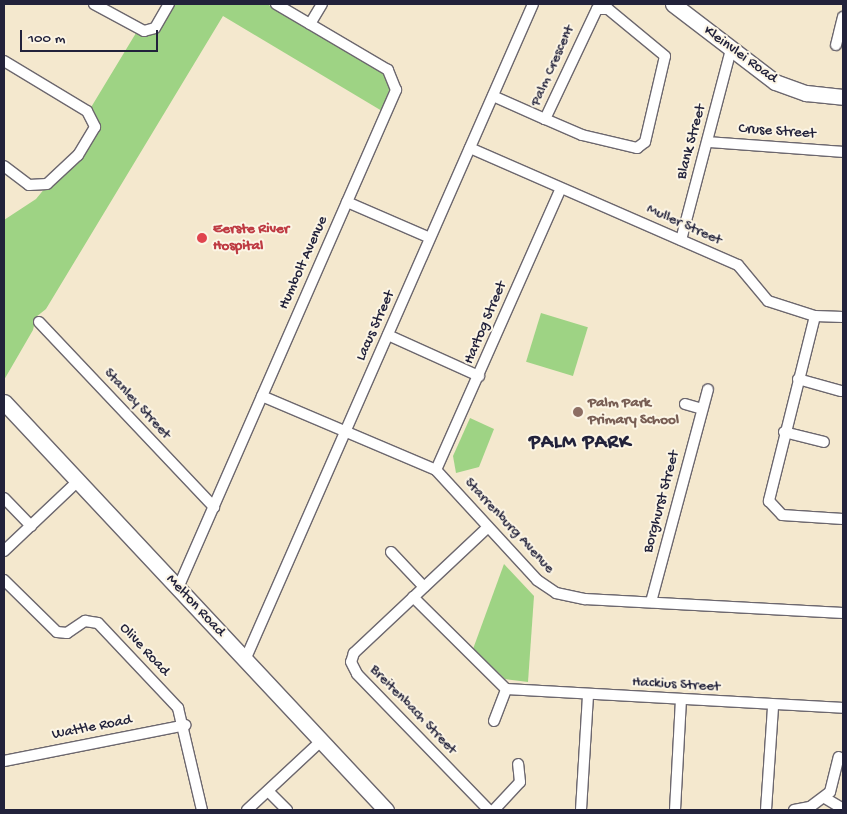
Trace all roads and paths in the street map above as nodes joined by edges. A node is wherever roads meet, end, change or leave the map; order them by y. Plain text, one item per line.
1 (94, 4) edge
2 (169, 4) edge
3 (276, 4) edge
4 (322, 4) edge
5 (533, 4) edge
6 (673, 4) edge
7 (843, 17) edge
8 (310, 24) junction
9 (836, 45) dead end
10 (731, 50) junction
11 (4, 61) edge
12 (493, 96) junction
13 (843, 97) edge
14 (545, 120) junction
15 (708, 142) junction
16 (470, 148) junction
17 (843, 152) edge
18 (4, 166) edge
19 (561, 188) junction
20 (347, 202) junction
21 (430, 238) junction
22 (681, 240) junction
23 (815, 316) junction
24 (843, 317) edge
25 (39, 322) dead end
26 (388, 335) junction
27 (480, 376) junction
28 (798, 379) junction
29 (708, 389) dead end
30 (841, 391) dead end
31 (262, 396) junction
32 (4, 402) edge
33 (685, 404) dead end
34 (702, 408) junction
35 (346, 432) junction
36 (784, 432) junction
37 (824, 442) dead end
38 (436, 470) junction
39 (78, 481) junction
40 (4, 498) edge
41 (214, 507) junction
42 (843, 519) edge
43 (31, 526) junction
44 (487, 528) junction
45 (4, 551) edge
46 (391, 552) dead end
47 (4, 580) edge
48 (424, 587) junction
49 (178, 588) junction
50 (413, 597) junction
51 (651, 602) junction
52 (843, 613) edge
53 (246, 660) junction
54 (506, 689) junction
55 (588, 695) junction
56 (681, 700) junction
57 (773, 706) junction
58 (843, 708) edge
59 (494, 721) dead end
60 (185, 725) junction
61 (321, 741) junction
62 (839, 757) dead end
63 (4, 761) edge
64 (518, 764) dead end
65 (268, 790) junction
66 (825, 798) junction
67 (810, 808) edge
68 (843, 809) edge
69 (202, 810) edge
70 (247, 810) edge
71 (287, 810) edge
72 (386, 810) edge
73 (489, 810) edge
74 (494, 810) edge
75 (581, 810) edge
76 (675, 810) edge
77 (766, 810) edge
78 (794, 810) edge

1 - 2 street
3 - 8 street, Humbolt Avenue
4 - 8 street
5 - 12 street, Lacus Street
6 - 10 street, Kleinvlei Road
7 - 9 street
8 - 20 street, Humbolt Avenue
10 - 13 street, Kleinvlei Road
10 - 15 street, Blank Street
11 - 18 street
12 - 14 street, Palm Crescent
12 - 16 street, Lacus Street
14 - 14 street, Palm Crescent
15 - 17 street, Cruse Street
15 - 22 street, Blank Street
16 - 19 street, Muller Street
16 - 21 street, Lacus Street
19 - 22 street, Muller Street
19 - 27 street, Hartog Street
20 - 21 street
20 - 31 street, Humbolt Avenue
21 - 26 street, Lacus Street
22 - 23 street, Muller Street
23 - 24 street
23 - 28 street
25 - 41 street, Stanley Street
26 - 27 street
26 - 35 street, Lacus Street
27 - 38 street, Hartog Street
28 - 30 street
28 - 36 street
29 - 34 street, Borghurst Street
31 - 35 street, Starrenburg Avenue
31 - 41 street, Humbolt Avenue
32 - 39 street, Melton Road
33 - 34 street
34 - 51 street, Borghurst Street
35 - 38 street, Starrenburg Avenue
35 - 53 street, Lacus Street
36 - 37 street
36 - 42 street
38 - 44 street, Starrenburg Avenue
39 - 43 street
39 - 49 street, Melton Road
40 - 43 street
41 - 49 street, Humbolt Avenue
43 - 45 street
44 - 48 street, Breitenbach Street
44 - 51 street, Starrenburg Avenue
46 - 48 street
47 - 60 street, Olive Road
48 - 50 street, Breitenbach Street
49 - 53 street, Melton Road
50 - 54 street
50 - 73 street, Breitenbach Street
51 - 52 street, Starrenburg Avenue
53 - 61 street, Melton Road
54 - 55 street, Hackius Street
54 - 59 street
55 - 56 street, Hackius Street
55 - 75 street
56 - 57 street, Hackius Street
56 - 76 street
57 - 58 street, Hackius Street
57 - 77 street
60 - 63 street, Wattle Road
60 - 69 street, Olive Road
61 - 65 street
61 - 72 street, Melton Road
62 - 66 street
64 - 74 street
65 - 70 street
65 - 71 street
66 - 67 street
66 - 68 street
67 - 78 street

